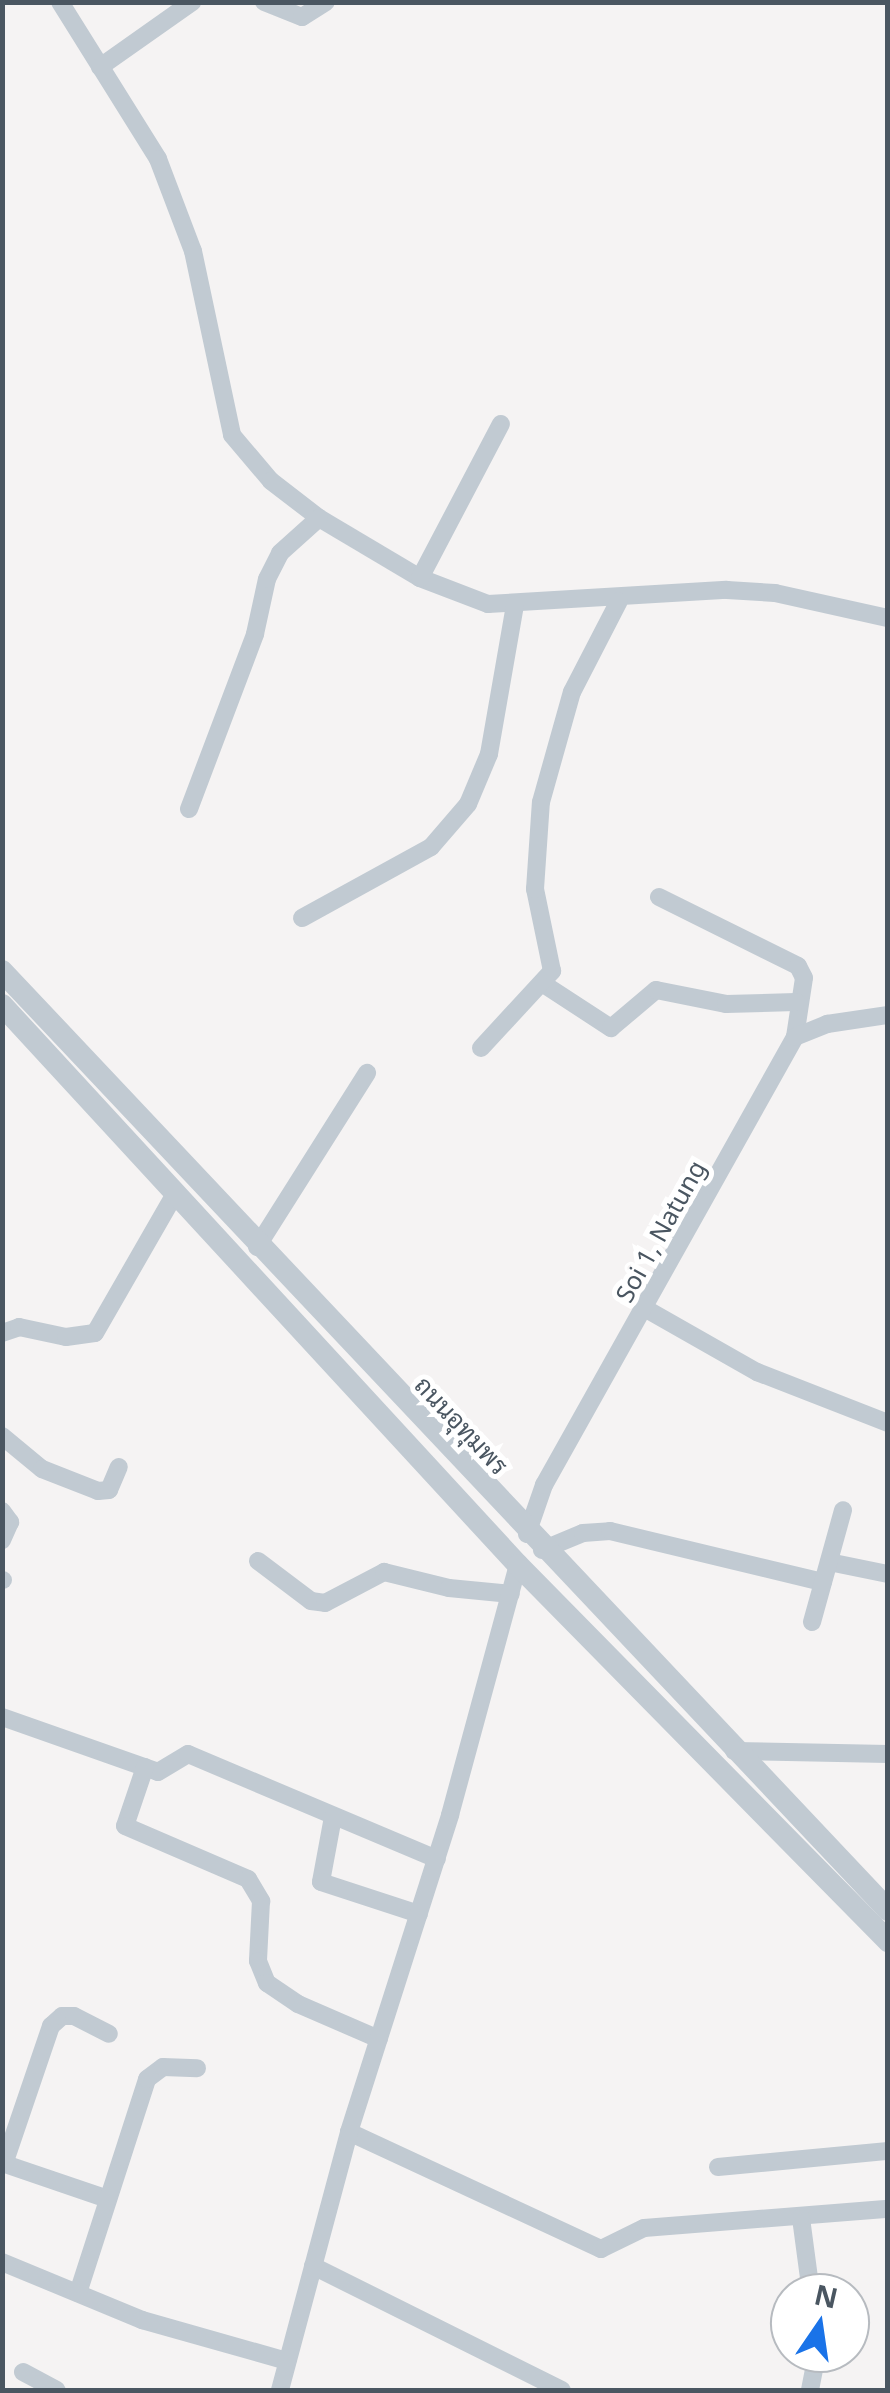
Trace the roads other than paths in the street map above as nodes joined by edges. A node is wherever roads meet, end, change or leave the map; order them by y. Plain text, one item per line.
1 (60, 2) edge
2 (192, 2) edge
3 (264, 2) edge
4 (326, 2) edge
5 (100, 67) junction
6 (501, 424) dead end
7 (320, 518) junction
8 (420, 578) junction
9 (619, 601) junction
10 (515, 605) junction
11 (888, 618) edge
12 (189, 809) dead end
13 (659, 897) dead end
14 (302, 918) dead end
15 (2, 971) edge
16 (545, 984) junction
17 (796, 1002) junction
18 (2, 1004) edge
19 (883, 1020) edge
20 (796, 1037) junction
21 (480, 1048) dead end
22 (368, 1073) dead end
23 (175, 1194) junction
24 (257, 1246) junction
25 (646, 1309) junction
26 (2, 1333) edge
27 (888, 1423) edge
28 (2, 1436) edge
29 (119, 1467) dead end
30 (843, 1510) dead end
31 (2, 1511) edge
32 (2, 1540) edge
33 (534, 1542) junction
34 (258, 1561) dead end
35 (829, 1562) junction
36 (518, 1565) junction
37 (888, 1574) edge
38 (823, 1582) junction
39 (511, 1594) junction
40 (812, 1622) dead end
41 (2, 1718) edge
42 (734, 1752) junction
43 (888, 1754) edge
44 (145, 1768) junction
45 (334, 1817) junction
46 (437, 1859) junction
47 (888, 1910) edge
48 (419, 1914) junction
49 (888, 1940) edge
50 (109, 2034) dead end
51 (379, 2039) junction
52 (197, 2068) dead end
53 (349, 2132) junction
54 (888, 2151) edge
55 (4, 2163) edge
56 (718, 2166) dead end
57 (105, 2198) junction
58 (888, 2210) edge
59 (801, 2218) junction
60 (2, 2262) edge
61 (313, 2266) junction
62 (808, 2273) edge
63 (78, 2292) junction
64 (287, 2361) junction
65 (24, 2372) dead end
66 (57, 2390) edge
67 (280, 2390) edge
68 (562, 2390) edge

1 - 5 street
2 - 5 street
3 - 4 street
5 - 7 street
6 - 8 street
7 - 8 street
7 - 12 street
8 - 10 street
9 - 10 street
9 - 11 street
9 - 16 street
10 - 14 street
13 - 17 street
15 - 24 street, ถนนอุทุมพร
16 - 17 street
16 - 21 street
17 - 20 street
18 - 23 street
19 - 20 street
20 - 25 street, Soi 1, Natung
22 - 24 street
23 - 26 street
23 - 36 street
24 - 33 street, ถนนอุทุมพร
25 - 27 street
25 - 33 street, Soi 1, Natung
28 - 29 street
30 - 35 street
31 - 32 street
33 - 36 street
33 - 38 street
33 - 42 street, ถนนอุทุมพร
34 - 39 street
35 - 37 street
35 - 38 street
36 - 39 street
36 - 49 street
38 - 40 street
39 - 46 street
41 - 44 street
42 - 43 street
42 - 47 street, ถนนอุทุมพร
44 - 45 street
44 - 51 street
45 - 46 street
45 - 48 street
46 - 48 street
48 - 51 street
50 - 55 street
51 - 53 street
52 - 57 street
53 - 59 street
53 - 61 street
54 - 56 street
55 - 57 street
57 - 63 street
58 - 59 street
59 - 62 street
60 - 63 street
61 - 64 street
61 - 68 street
63 - 64 street
64 - 67 street
65 - 66 street

